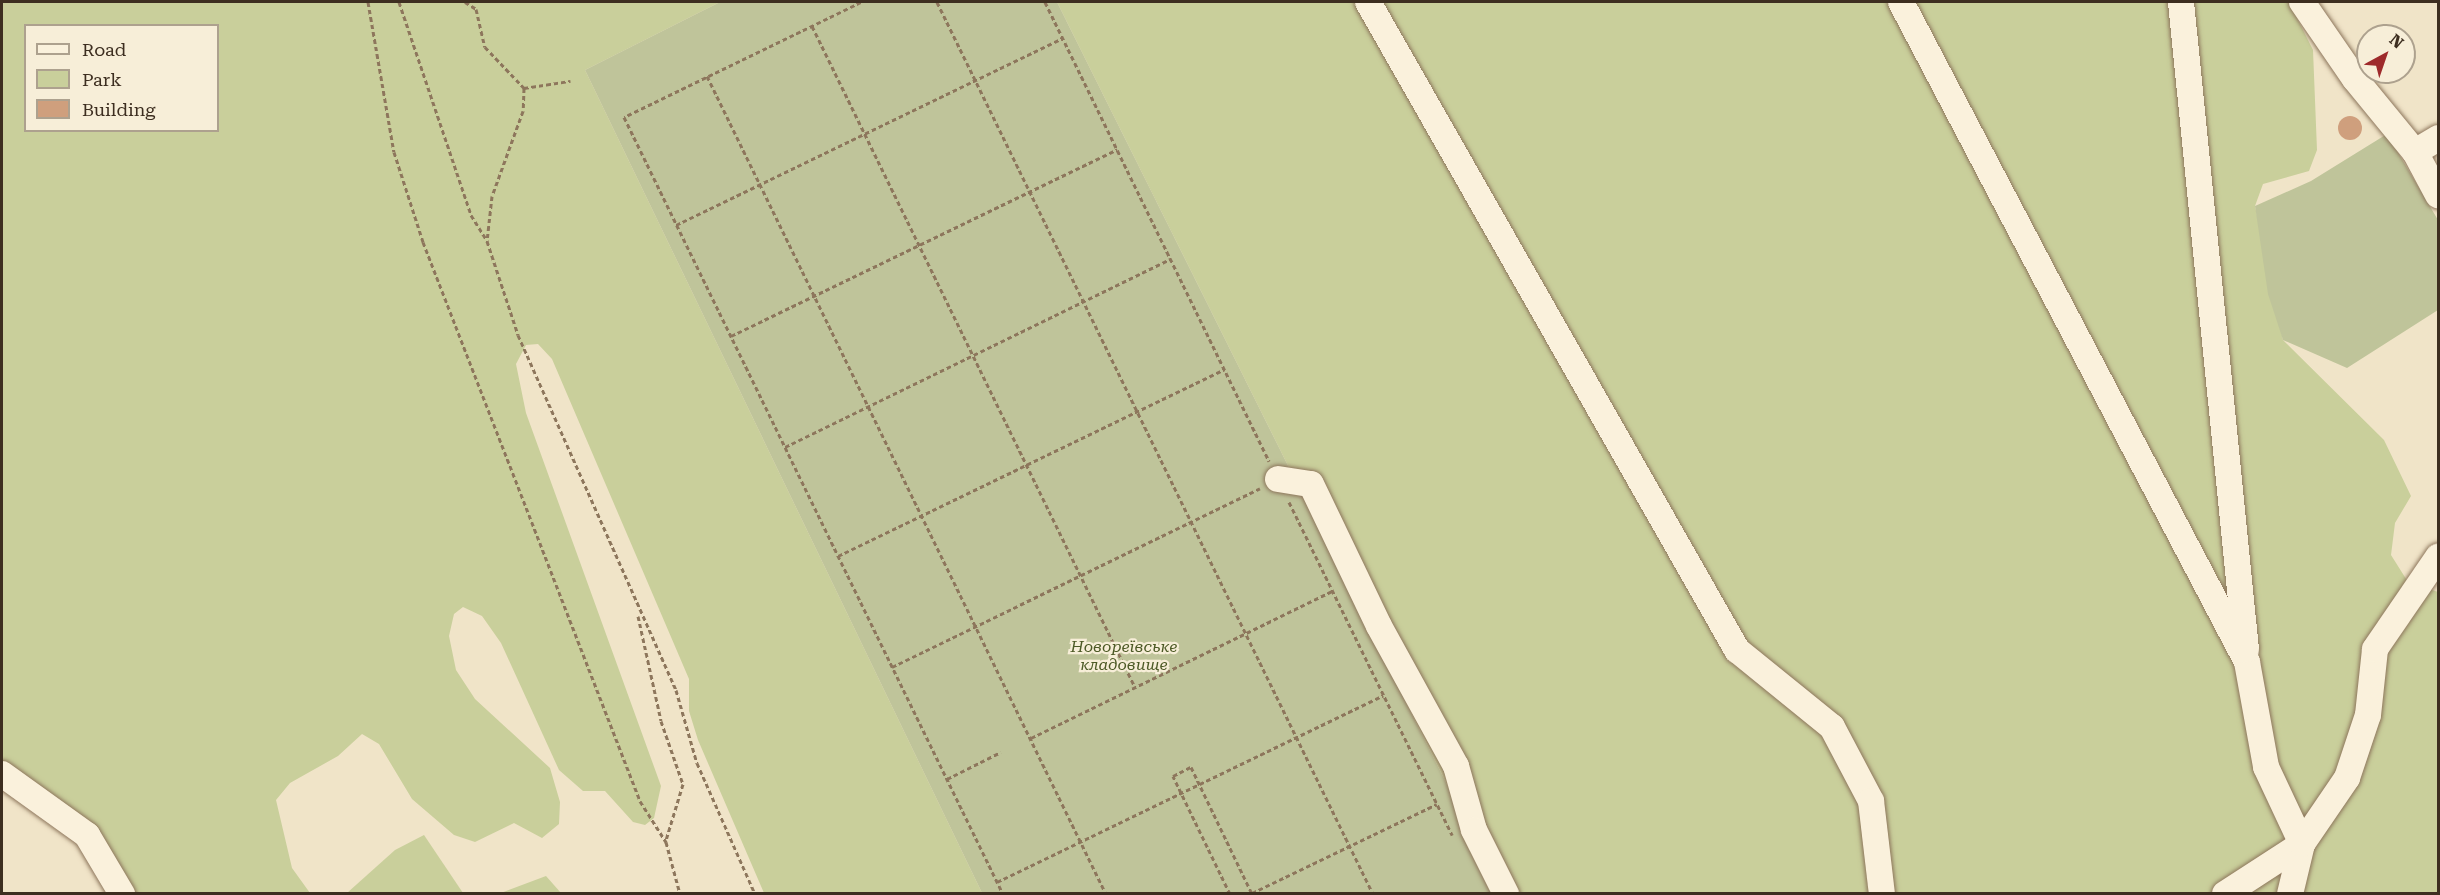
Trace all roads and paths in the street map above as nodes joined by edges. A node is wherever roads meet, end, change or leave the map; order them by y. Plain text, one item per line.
1 (368, 2) edge
2 (399, 2) edge
3 (465, 2) edge
4 (861, 2) edge
5 (937, 2) edge
6 (1045, 2) edge
7 (1368, 2) edge
8 (1901, 2) edge
9 (2181, 2) edge
10 (2302, 2) edge
11 (812, 26) junction
12 (1062, 38) junction
13 (707, 76) junction
14 (976, 80) junction
15 (570, 81) dead end
16 (524, 88) junction
17 (865, 134) junction
18 (2439, 138) edge
19 (1117, 149) junction
20 (2415, 152) junction
21 (760, 185) junction
22 (1030, 191) junction
23 (2439, 195) edge
24 (676, 225) junction
25 (487, 241) junction
26 (919, 245) junction
27 (1171, 260) junction
28 (814, 296) junction
29 (1084, 301) junction
30 (731, 336) junction
31 (972, 356) junction
32 (1224, 369) junction
33 (868, 406) junction
34 (1137, 411) junction
35 (785, 447) junction
36 (1026, 465) junction
37 (1278, 479) junction
38 (922, 515) junction
39 (1191, 521) junction
40 (838, 556) junction
41 (2439, 557) edge
42 (1080, 575) junction
43 (1333, 591) junction
44 (637, 611) junction
45 (976, 626) junction
46 (1246, 634) junction
47 (2247, 662) junction
48 (892, 666) junction
49 (1135, 687) junction
50 (1383, 695) junction
51 (1296, 737) junction
52 (1030, 738) junction
53 (1001, 753) dead end
54 (2, 774) edge
55 (946, 779) junction
56 (1199, 784) junction
57 (1181, 793) junction
58 (1437, 804) junction
59 (666, 842) junction
60 (1081, 842) junction
61 (1456, 844) dead end
62 (2302, 844) junction
63 (1350, 846) junction
64 (997, 882) junction
65 (1252, 893) edge
66 (122, 894) edge
67 (680, 894) edge
68 (755, 894) edge
69 (1003, 894) edge
70 (1106, 894) edge
71 (1230, 894) edge
72 (1373, 894) edge
73 (1506, 894) edge
74 (1882, 894) edge
75 (2225, 894) edge
76 (2290, 894) edge

1 - 59 path
2 - 25 path
3 - 16 path
4 - 11 path
5 - 14 path
6 - 12 path
7 - 74 street
8 - 47 street
9 - 47 street
10 - 20 street
11 - 13 path
11 - 17 path
12 - 14 path
12 - 19 path
13 - 21 path
13 - 24 path
14 - 17 path
14 - 22 path
15 - 16 path
16 - 25 path
17 - 21 path
17 - 26 path
18 - 20 street
19 - 22 path
19 - 27 path
20 - 23 street
21 - 24 path
21 - 28 path
22 - 26 path
22 - 29 path
24 - 30 path
25 - 44 path
26 - 28 path
26 - 31 path
27 - 29 path
27 - 32 path
28 - 30 path
28 - 33 path
29 - 31 path
29 - 34 path
30 - 35 path
31 - 33 path
31 - 36 path
32 - 34 path
32 - 37 path
33 - 35 path
33 - 38 path
34 - 36 path
34 - 39 path
35 - 40 path
36 - 38 path
36 - 42 path
37 - 39 path
37 - 43 path
37 - 73 street
38 - 40 path
38 - 45 path
39 - 42 path
39 - 46 path
40 - 48 path
41 - 62 street
42 - 45 path
42 - 49 path
43 - 46 path
43 - 50 path
44 - 59 path
44 - 68 path
45 - 48 path
45 - 52 path
46 - 49 path
46 - 51 path
47 - 62 street
48 - 55 path
49 - 52 path
50 - 51 path
50 - 58 path
51 - 56 path
51 - 63 path
52 - 60 path
53 - 55 path
54 - 66 street
55 - 64 path
56 - 57 path
56 - 57 path
56 - 65 path
57 - 60 path
57 - 71 path
58 - 61 path
58 - 63 path
59 - 67 path
60 - 64 path
60 - 70 path
62 - 75 street
62 - 76 street
63 - 65 path
63 - 72 path
64 - 69 path

